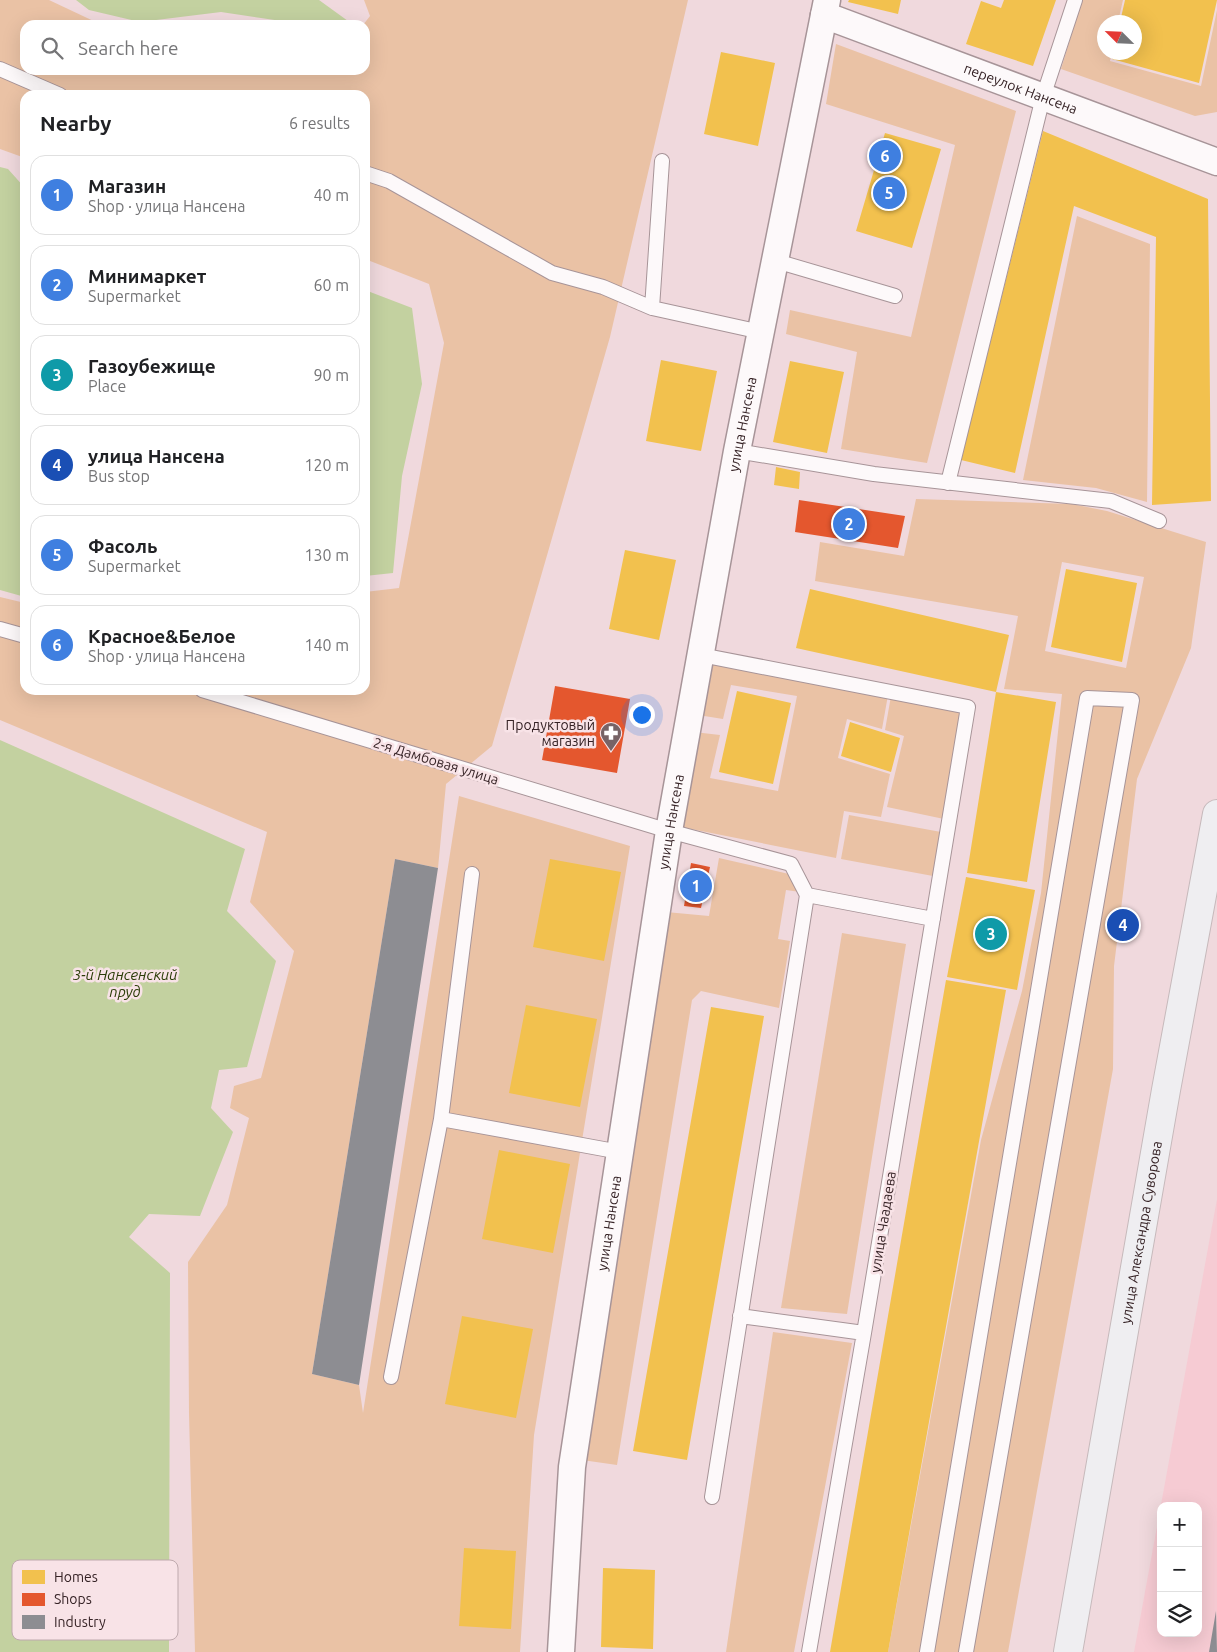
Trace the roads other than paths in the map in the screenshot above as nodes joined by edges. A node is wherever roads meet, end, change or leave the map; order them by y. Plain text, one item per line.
1 (1075, 0) edge
2 (825, 7) edge
3 (0, 69) edge
4 (48, 90) edge
5 (1043, 97) junction
6 (662, 161) dead end
7 (1217, 162) edge
8 (370, 174) edge
9 (776, 261) junction
10 (896, 296) dead end
11 (652, 308) junction
12 (761, 332) junction
13 (737, 451) junction
14 (948, 484) junction
15 (1159, 521) dead end
16 (0, 629) edge
17 (20, 635) edge
18 (701, 655) junction
19 (219, 695) edge
20 (1217, 814) edge
21 (669, 831) junction
22 (472, 874) dead end
23 (807, 895) junction
24 (933, 919) junction
25 (441, 1119) junction
26 (620, 1152) junction
27 (740, 1316) junction
28 (864, 1333) junction
29 (391, 1377) dead end
30 (712, 1497) dead end
31 (561, 1652) edge
32 (809, 1652) edge
33 (927, 1652) edge
34 (966, 1652) edge
35 (1068, 1652) edge

1 - 5 lane
2 - 5 street, переулок Нансена
2 - 9 street, улица Нансена
3 - 4 lane
5 - 7 street, переулок Нансена
5 - 14 lane
6 - 11 lane
8 - 11 lane
9 - 10 lane
9 - 12 street, улица Нансена
11 - 12 lane
12 - 13 street, улица Нансена
13 - 14 lane
13 - 18 street, улица Нансена
14 - 15 lane
16 - 17 lane
18 - 21 street, улица Нансена
18 - 24 lane, улица Чаадаева
19 - 21 lane, 2-я Дамбовая улица
20 - 35 main road, улица Александра Суворова
21 - 23 lane
21 - 26 street, улица Нансена
22 - 25 lane
23 - 24 lane
23 - 27 lane
24 - 28 lane, улица Чаадаева
25 - 26 lane
25 - 29 lane
26 - 31 street, улица Нансена
27 - 28 lane
27 - 30 lane
28 - 32 lane, улица Чаадаева
33 - 34 lane

